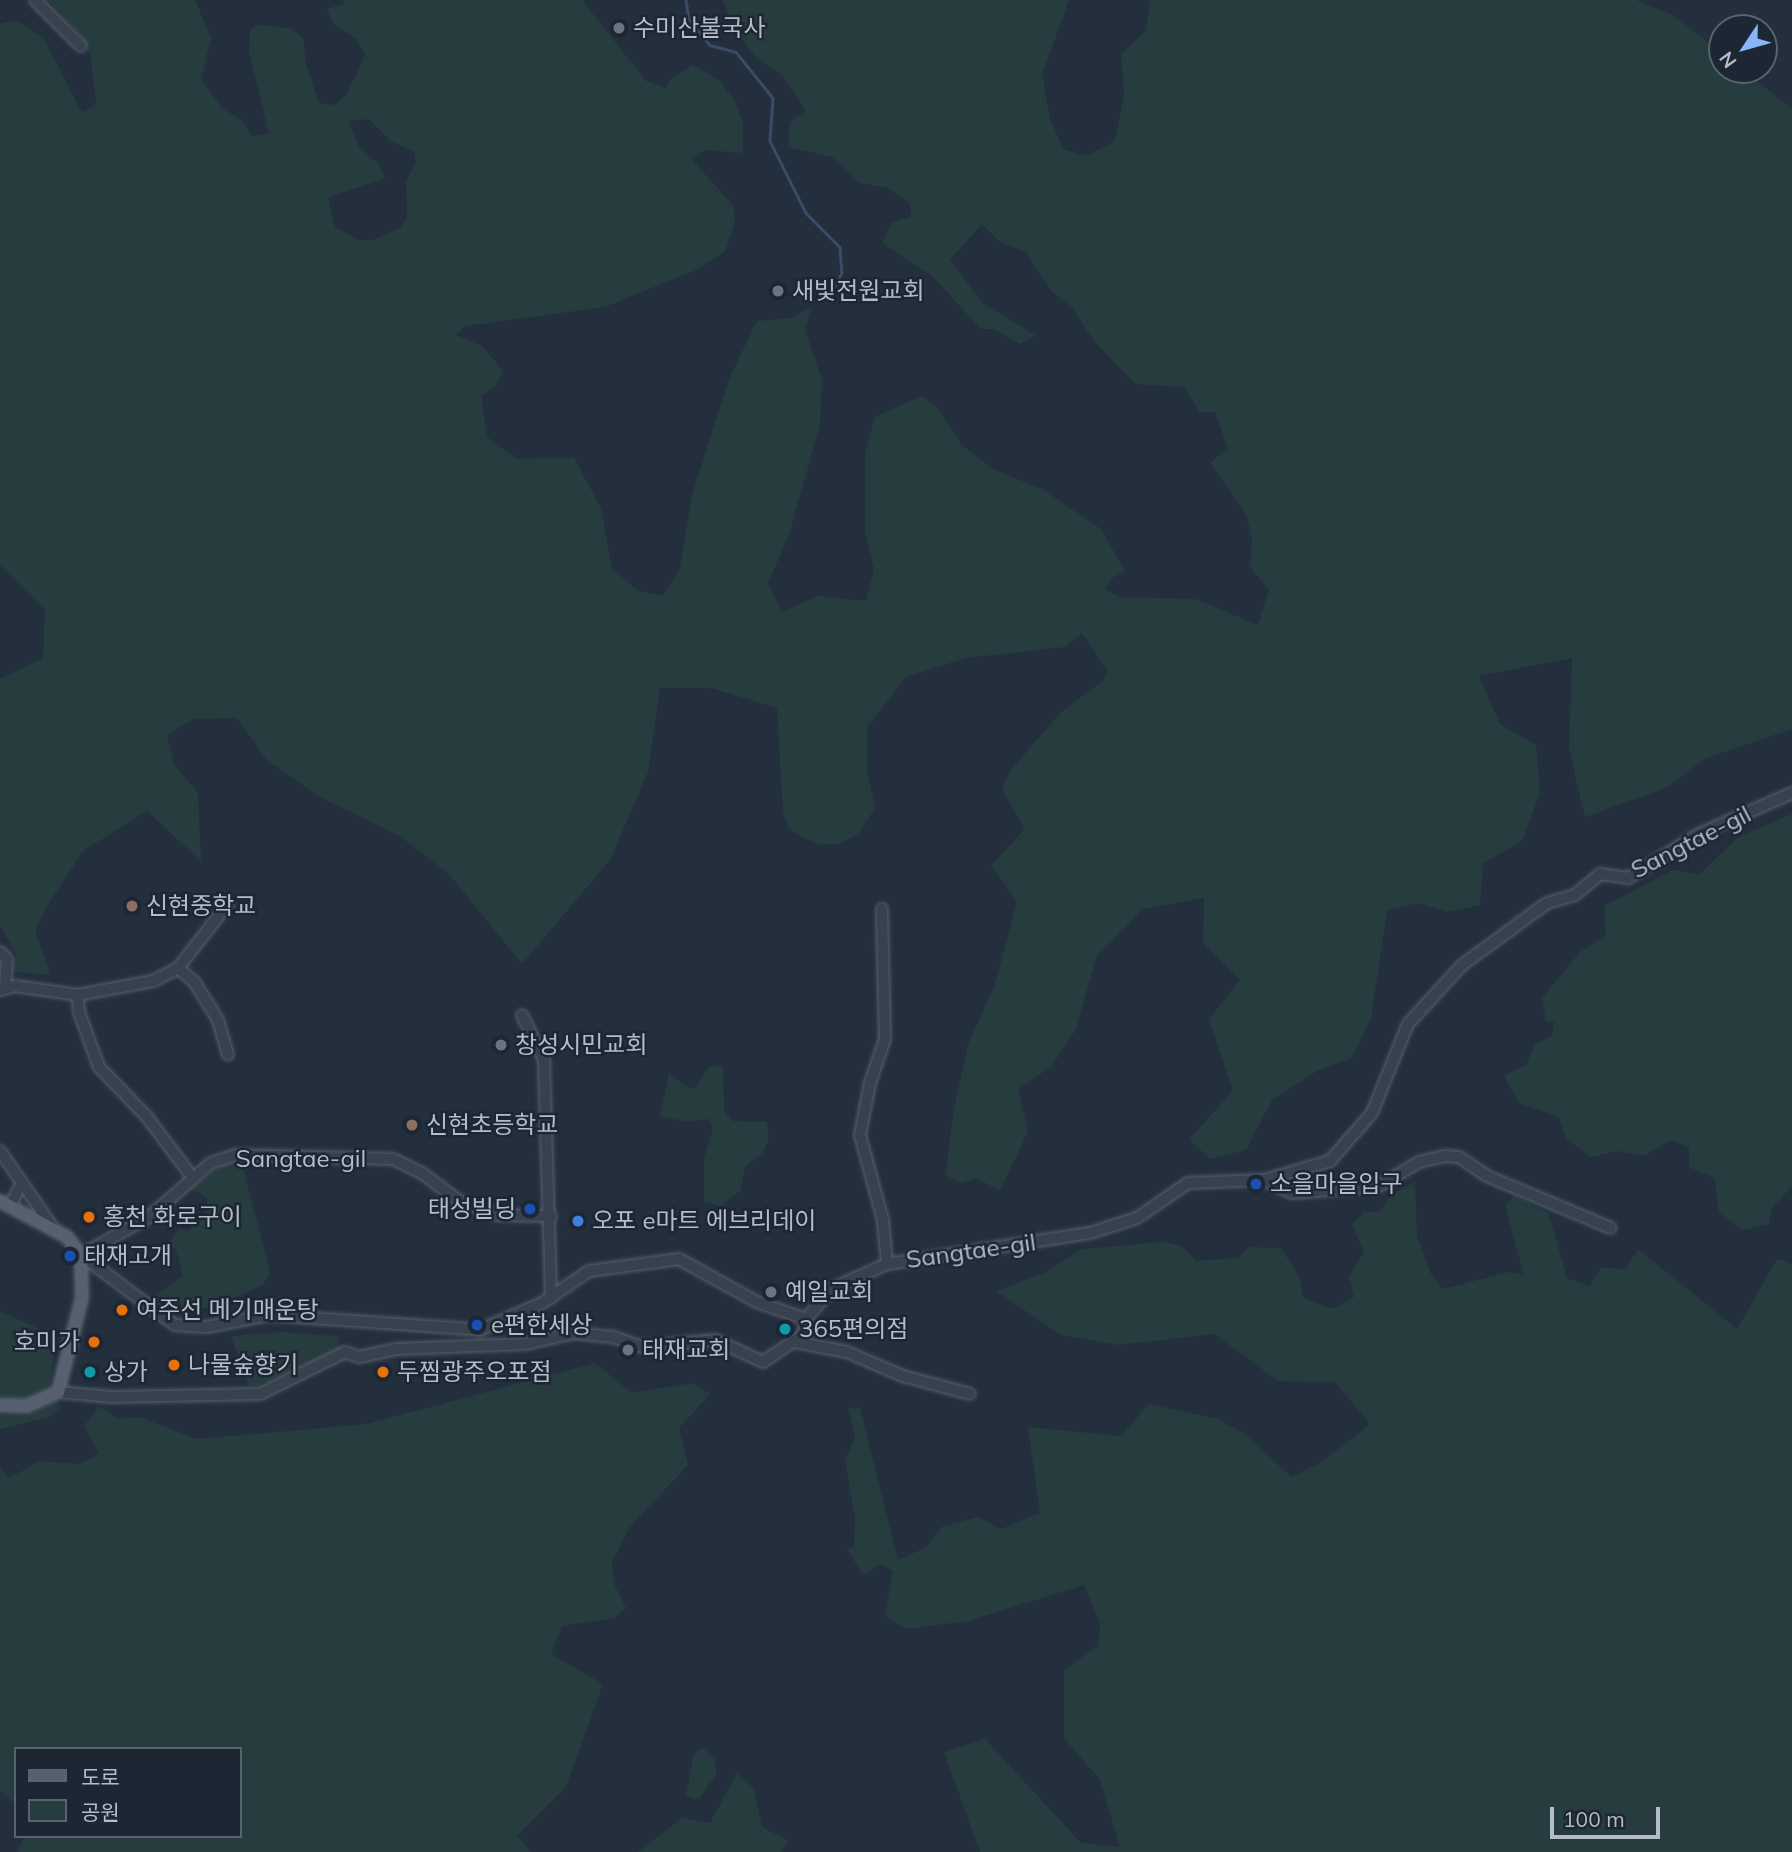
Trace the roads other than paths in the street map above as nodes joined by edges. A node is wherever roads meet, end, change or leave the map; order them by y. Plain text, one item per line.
1 (35, 0) edge
2 (80, 46) dead end
3 (1792, 793) edge
4 (228, 904) dead end
5 (882, 909) dead end
6 (0, 953) edge
7 (178, 968) junction
8 (2, 988) edge
9 (78, 995) junction
10 (522, 1015) dead end
11 (228, 1055) dead end
12 (0, 1151) edge
13 (193, 1178) junction
14 (1264, 1180) junction
15 (20, 1184) junction
16 (5, 1203) edge
17 (551, 1216) junction
18 (1611, 1227) dead end
19 (54, 1229) junction
20 (80, 1255) junction
21 (887, 1264) junction
22 (551, 1298) junction
23 (806, 1319) junction
24 (492, 1325) junction
25 (795, 1342) junction
26 (492, 1344) junction
27 (58, 1392) junction
28 (970, 1394) dead end
29 (0, 1405) edge

1 - 2 street
3 - 14 street, Sangtae-gil
4 - 7 street
5 - 21 street
6 - 8 street
7 - 9 street
7 - 11 street
8 - 9 street
9 - 13 street
10 - 17 street
12 - 15 street
13 - 17 street, Sangtae-gil
13 - 20 street, Sangtae-gil
14 - 18 street, Sangtae-gil
14 - 21 street, Sangtae-gil
15 - 16 street
15 - 19 street
16 - 19 main road
17 - 22 street
19 - 20 main road
20 - 24 street
20 - 27 main road
21 - 23 street, Sangtae-gil
22 - 23 street
22 - 24 street
23 - 25 street, Sangtae-gil
24 - 26 street
25 - 26 street
25 - 28 street
26 - 27 street
27 - 29 main road

